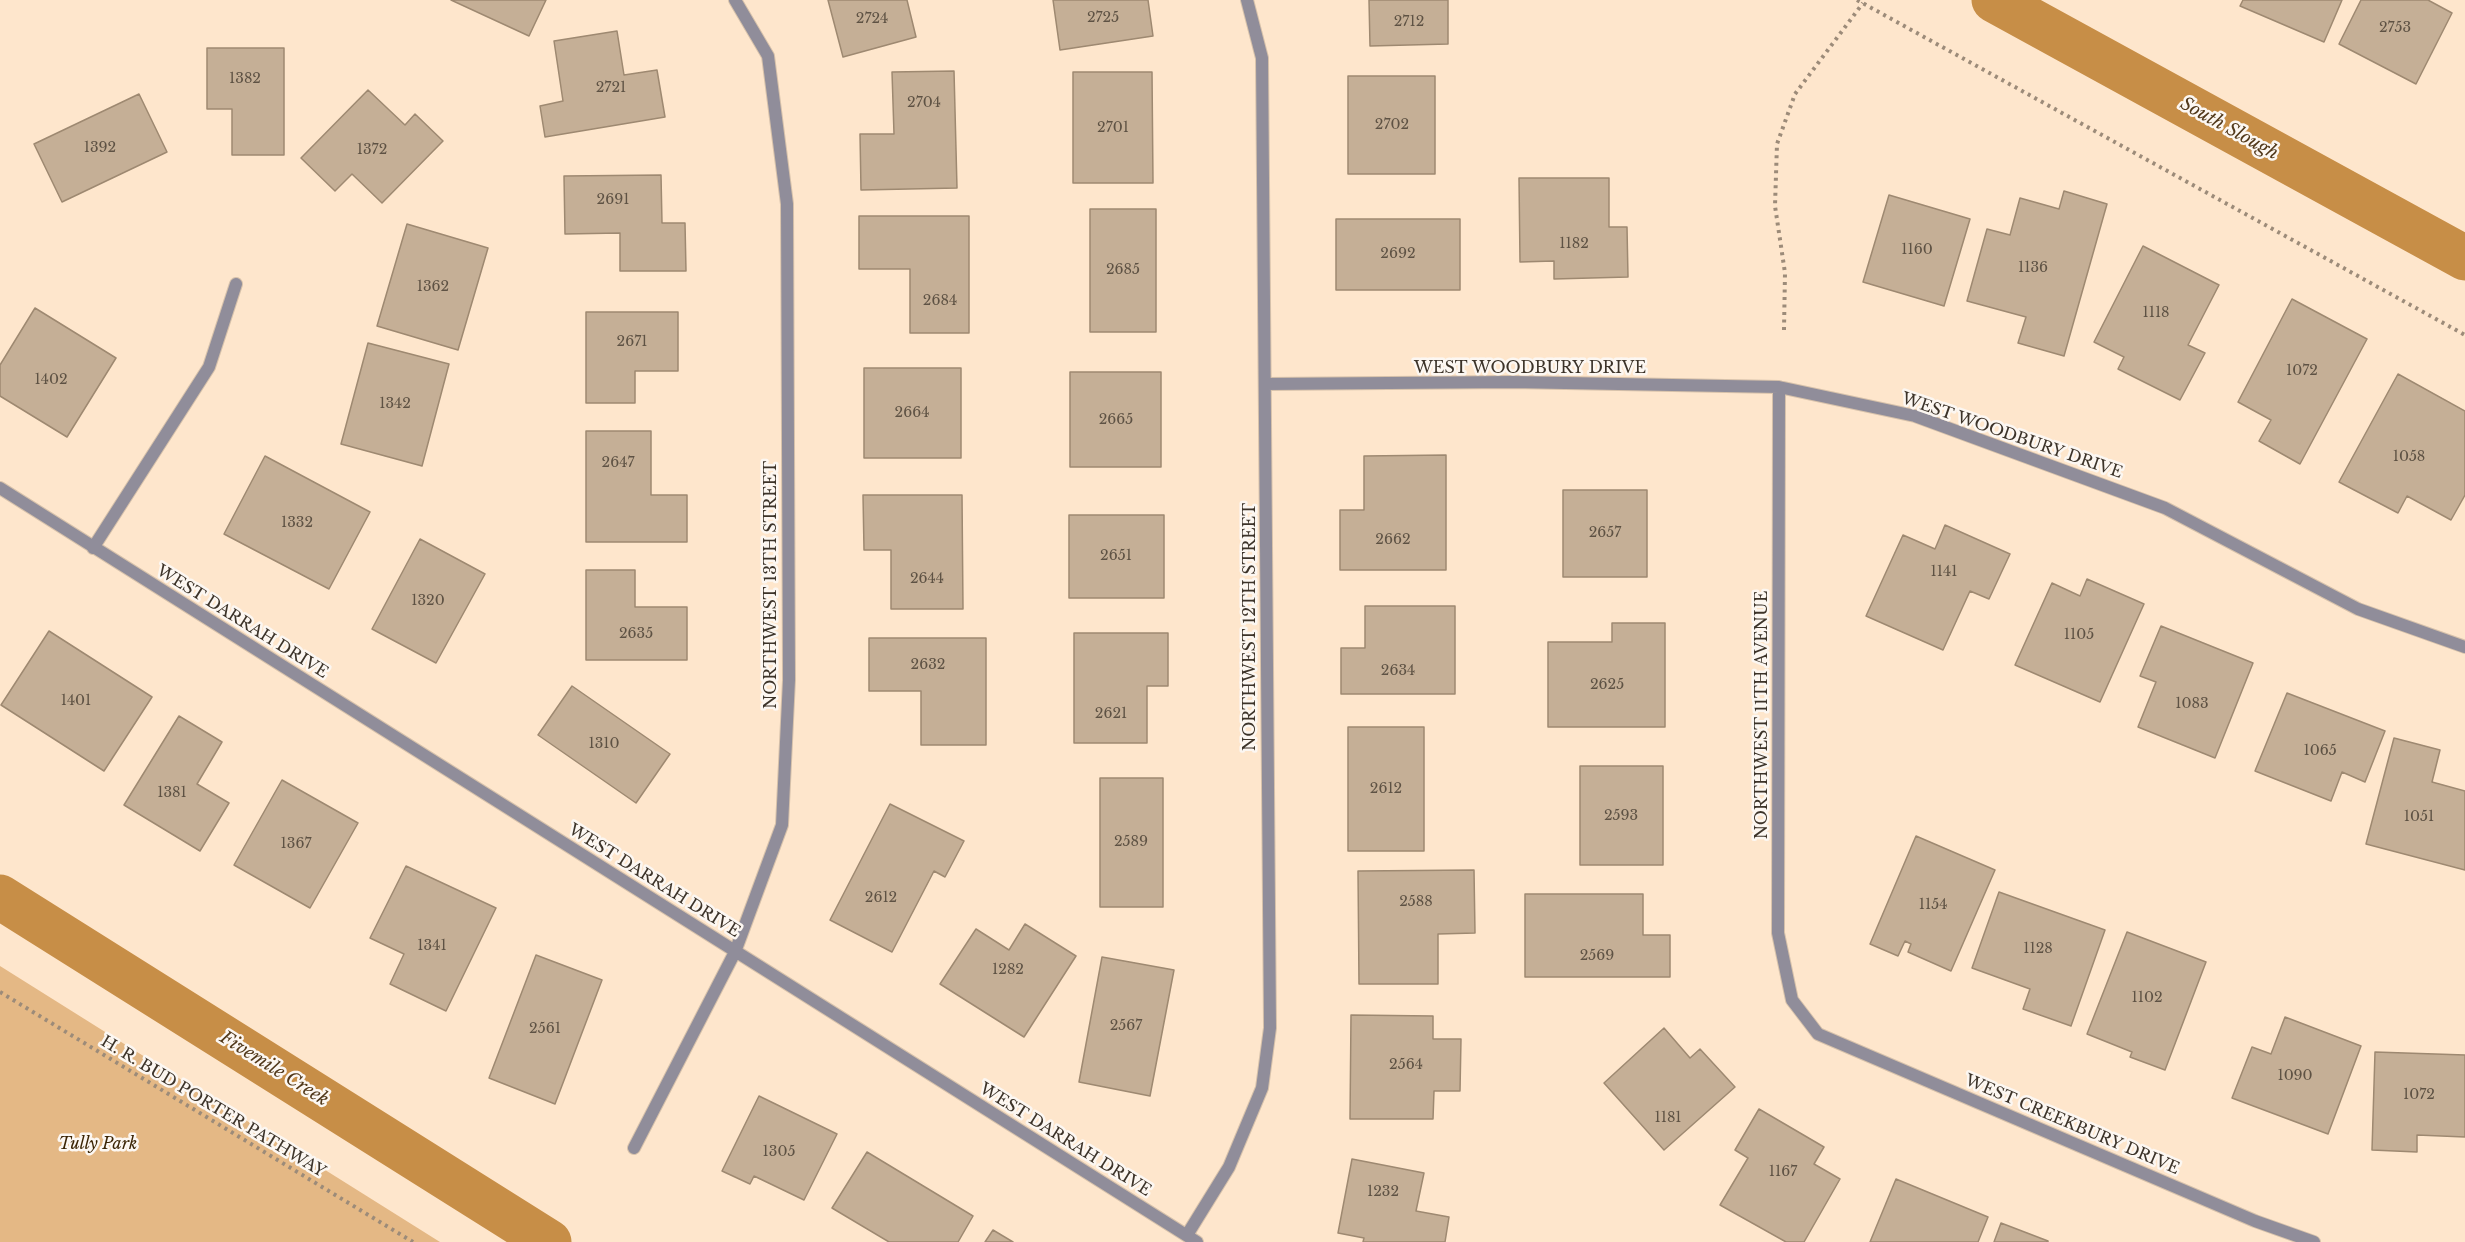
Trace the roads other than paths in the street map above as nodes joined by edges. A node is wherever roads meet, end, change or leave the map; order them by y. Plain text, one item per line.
1 (735, 0) edge
2 (1247, 0) edge
3 (236, 284) dead end
4 (1264, 384) junction
5 (1779, 387) junction
6 (0, 488) edge
7 (93, 548) junction
8 (2465, 647) edge
9 (735, 952) junction
10 (1818, 1034) joint
11 (634, 1148) dead end
12 (1192, 1239) edge
13 (2314, 1242) edge

1 - 9 street, NORTHWEST 13TH STREET
2 - 4 street, NORTHWEST 12TH STREET
3 - 7 street
4 - 5 street, WEST WOODBURY DRIVE
4 - 12 street, NORTHWEST 12TH STREET
5 - 8 street, WEST WOODBURY DRIVE
5 - 10 street, NORTHWEST 11TH AVENUE
6 - 7 street, WEST DARRAH DRIVE
7 - 9 street, WEST DARRAH DRIVE
9 - 11 street, NORTHWEST 13TH STREET
9 - 12 street, WEST DARRAH DRIVE
10 - 13 street, WEST CREEKBURY DRIVE

